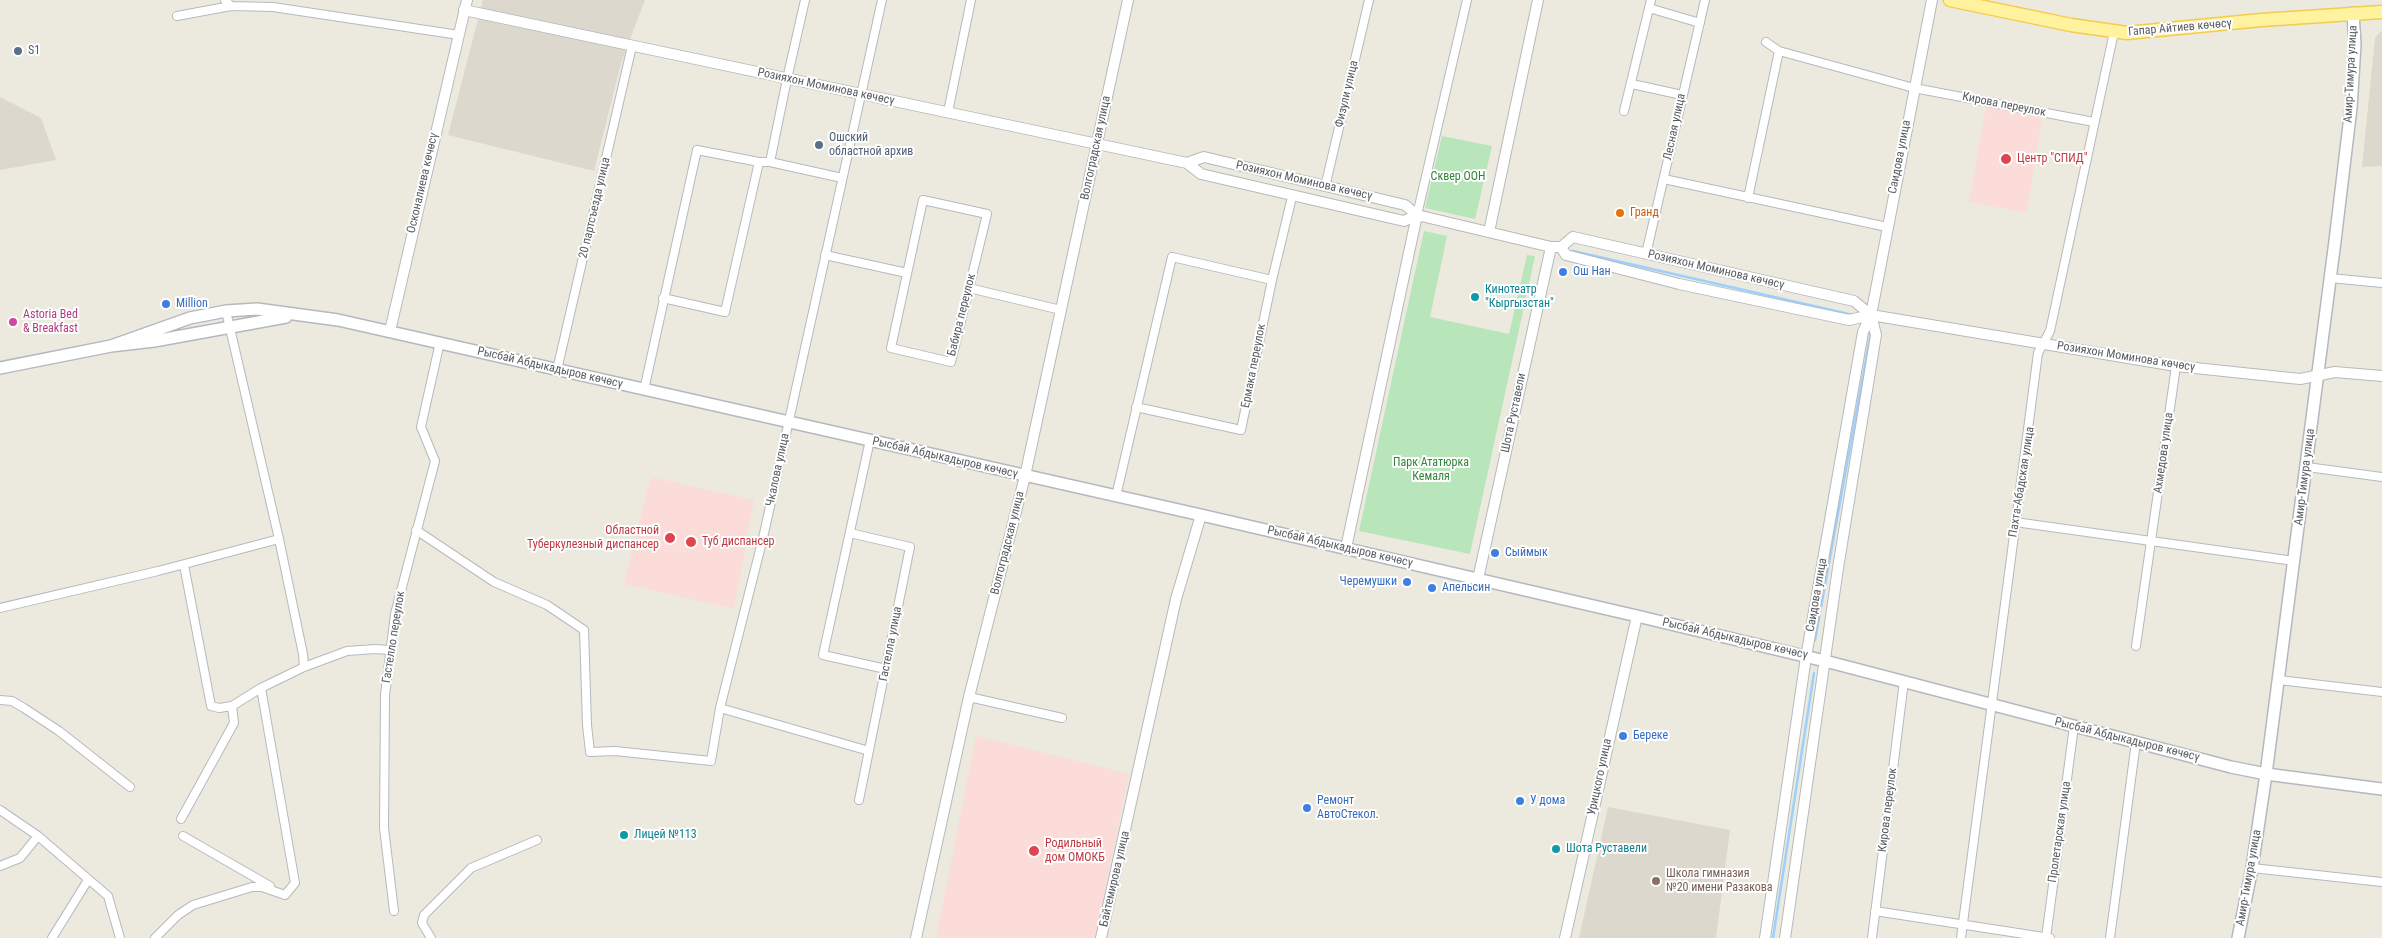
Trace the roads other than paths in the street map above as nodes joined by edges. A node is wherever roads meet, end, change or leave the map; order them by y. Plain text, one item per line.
1 (225, 0) edge
2 (805, 0) edge
3 (882, 0) edge
4 (971, 0) edge
5 (1128, 0) edge
6 (1369, 0) edge
7 (1467, 0) edge
8 (1538, 0) edge
9 (1705, 0) edge
10 (1932, 0) edge
11 (1950, 0) edge
12 (1650, 4) edge
13 (466, 5) edge
14 (231, 6) junction
15 (2382, 12) edge
16 (2353, 13) junction
17 (177, 16) dead end
18 (1700, 22) junction
19 (2114, 32) junction
20 (458, 35) junction
21 (1766, 42) dead end
22 (632, 46) junction
23 (1779, 51) junction
24 (787, 79) junction
25 (1632, 84) junction
26 (1914, 88) junction
27 (861, 93) junction
28 (1682, 94) junction
29 (1624, 111) dead end
30 (948, 112) junction
31 (2094, 122) junction
32 (1097, 146) junction
33 (759, 162) junction
34 (770, 162) junction
35 (1187, 163) junction
36 (842, 178) junction
37 (1664, 180) junction
38 (1325, 187) junction
39 (1292, 197) junction
40 (1748, 198) junction
41 (1417, 215) junction
42 (1887, 227) junction
43 (1489, 232) junction
44 (1556, 247) junction
45 (1646, 254) junction
46 (825, 256) junction
47 (907, 273) junction
48 (2330, 278) junction
49 (1272, 280) junction
50 (2382, 283) edge
51 (969, 288) junction
52 (663, 298) junction
53 (1061, 310) junction
54 (226, 311) junction
55 (296, 315) junction
56 (1871, 315) junction
57 (229, 327) junction
58 (390, 331) junction
59 (440, 342) junction
60 (2043, 344) junction
61 (111, 346) junction
62 (2176, 366) junction
63 (0, 368) edge
64 (557, 370) junction
65 (2318, 374) junction
66 (2382, 376) edge
67 (644, 390) junction
68 (1136, 407) junction
69 (788, 422) junction
70 (870, 440) junction
71 (2307, 467) junction
72 (1025, 476) junction
73 (2382, 477) edge
74 (1116, 496) junction
75 (1202, 515) junction
76 (2015, 522) junction
77 (416, 530) junction
78 (850, 534) junction
79 (279, 539) junction
80 (2153, 541) junction
81 (1346, 548) junction
82 (2294, 561) junction
83 (184, 564) junction
84 (1478, 579) junction
85 (0, 608) edge
86 (1637, 616) junction
87 (2136, 646) dead end
88 (390, 650) junction
89 (1806, 656) junction
90 (1825, 661) junction
91 (304, 667) junction
92 (886, 669) junction
93 (2279, 680) junction
94 (1904, 681) junction
95 (261, 688) junction
96 (2382, 692) edge
97 (970, 697) junction
98 (0, 700) edge
99 (1991, 705) junction
100 (232, 706) junction
101 (720, 708) junction
102 (1062, 718) dead end
103 (2074, 726) junction
104 (2136, 742) junction
105 (869, 751) junction
106 (2266, 774) junction
107 (130, 787) dead end
108 (2382, 789) edge
109 (859, 800) dead end
110 (0, 810) edge
111 (181, 819) dead end
112 (38, 836) junction
113 (183, 836) dead end
114 (537, 840) dead end
115 (0, 866) edge
116 (2252, 868) junction
117 (88, 880) junction
118 (2382, 882) edge
119 (285, 895) junction
120 (394, 911) dead end
121 (1876, 911) junction
122 (1963, 924) junction
123 (52, 938) edge
124 (120, 938) edge
125 (155, 938) edge
126 (431, 938) edge
127 (916, 938) edge
128 (1101, 938) edge
129 (1565, 938) edge
130 (1765, 938) edge
131 (1785, 938) edge
132 (1872, 938) edge
133 (1961, 938) edge
134 (2048, 938) edge
135 (2110, 938) edge
136 (2238, 938) edge

1 - 14 street
2 - 24 street
3 - 27 street, Чкалова улица
4 - 30 street
5 - 32 street, Волгоградская улица
6 - 38 street, Физули улица
7 - 41 street
8 - 43 street
9 - 18 street, Лесная улица
10 - 26 street, Саидова улица
11 - 19 main road, Гапар Айтиев көчөсү
12 - 18 street
12 - 25 street
13 - 20 street, Осконалиева көчөсү
13 - 22 street, Розияхон Моминова көчөсү
14 - 17 street
14 - 20 street
15 - 16 main road, Гапар Айтиев көчөсү
16 - 19 main road, Гапар Айтиев көчөсү
16 - 48 main road, Амир-Тимура улица
18 - 28 street, Лесная улица
19 - 31 street, Пахта-Абадская улица
20 - 58 street, Осконалиева көчөсү
21 - 23 street, Кирова переулок
22 - 24 street, Розияхон Моминова көчөсү
22 - 64 street, 20 партсъезда улица
23 - 26 street, Кирова переулок
23 - 40 street
24 - 27 street, Розияхон Моминова көчөсү
24 - 34 street
25 - 28 street
25 - 29 street
26 - 31 street, Кирова переулок
26 - 42 street, Саидова улица
27 - 30 street, Розияхон Моминова көчөсү
27 - 36 street, Чкалова улица
28 - 37 street, Лесная улица
30 - 32 street, Розияхон Моминова көчөсү
31 - 60 street, Пахта-Абадская улица
32 - 35 street, Розияхон Моминова көчөсү
32 - 53 street, Волгоградская улица
33 - 34 street
33 - 52 street
33 - 52 street
34 - 36 street
35 - 38 street, Розияхон Моминова көчөсү
35 - 39 street, Розияхон Моминова көчөсү
36 - 46 street, Чкалова улица
37 - 40 street
37 - 45 street, Лесная улица
38 - 41 street, Розияхон Моминова көчөсү
39 - 41 street, Розияхон Моминова көчөсү
39 - 49 street, Ермака переулок
40 - 42 street
41 - 43 street, Розияхон Моминова көчөсү
41 - 81 street
42 - 56 street, Саидова улица
43 - 44 street, Розияхон Моминова көчөсү
44 - 45 street, Розияхон Моминова көчөсү
44 - 56 street, Розияхон Моминова көчөсү
44 - 84 street, Шота Руставели
45 - 56 street, Розияхон Моминова көчөсү
46 - 47 street
46 - 69 street, Чкалова улица
47 - 51 street, Бабира переулок
47 - 51 street, Бабира переулок
48 - 50 street
48 - 65 main road, Амир-Тимура улица
49 - 68 street
49 - 68 street, Ермака переулок
51 - 53 street
52 - 67 street
53 - 72 street, Волгоградская улица
54 - 55 main road, Рысбай Абдыкадыров көчөсү
54 - 57 street
54 - 61 main road, Рысбай Абдыкадыров көчөсү
55 - 57 main road, Рысбай Абдыкадыров көчөсү
55 - 58 main road, Рысбай Абдыкадыров көчөсү
56 - 60 street, Розияхон Моминова көчөсү
56 - 89 street, Саидова улица
56 - 90 street, Саидова улица
57 - 61 main road, Рысбай Абдыкадыров көчөсү
57 - 79 street
58 - 59 main road, Рысбай Абдыкадыров көчөсү
59 - 64 main road, Рысбай Абдыкадыров көчөсү
59 - 77 street, Гастелло переулок
60 - 62 street, Розияхон Моминова көчөсү
60 - 76 street, Пахта-Абадская улица
61 - 63 main road, Рысбай Абдыкадыров көчөсү
62 - 65 street, Розияхон Моминова көчөсү
62 - 80 street, Ахмедова улица
64 - 67 main road, Рысбай Абдыкадыров көчөсү
65 - 66 street, Розияхон Моминова көчөсү
65 - 71 main road, Амир-Тимура улица
67 - 69 main road, Рысбай Абдыкадыров көчөсү
68 - 74 street
69 - 70 main road, Рысбай Абдыкадыров көчөсү
69 - 101 street, Чкалова улица
70 - 72 main road, Рысбай Абдыкадыров көчөсү
70 - 78 street
71 - 73 street
71 - 82 main road, Амир-Тимура улица
72 - 74 main road, Рысбай Абдыкадыров көчөсү
72 - 97 street, Волгоградская улица
74 - 75 main road, Рысбай Абдыкадыров көчөсү
75 - 81 main road, Рысбай Абдыкадыров көчөсү
75 - 128 street, Байтемирова улица
76 - 80 street
76 - 99 street, Пахта-Абадская улица
77 - 88 street, Гастелло переулок
77 - 101 street, Чкалова улица
78 - 92 street, Гастелла улица
78 - 92 street
79 - 83 street
79 - 91 street
80 - 82 street
80 - 87 street, Ахмедова улица
81 - 84 main road, Рысбай Абдыкадыров көчөсү
82 - 93 main road, Амир-Тимура улица
83 - 85 street
83 - 100 street
84 - 86 main road, Рысбай Абдыкадыров көчөсү
86 - 89 main road, Рысбай Абдыкадыров көчөсү
86 - 129 street, Урицкого улица
88 - 91 street
88 - 120 street, Гастелло переулок
89 - 90 main road, Рысбай Абдыкадыров көчөсү
89 - 130 street, Саидова улица
90 - 94 main road, Рысбай Абдыкадыров көчөсү
90 - 131 street, Саидова улица
91 - 95 street
92 - 105 street, Гастелла улица
93 - 96 street
93 - 106 main road, Амир-Тимура улица
94 - 99 main road, Рысбай Абдыкадыров көчөсү
94 - 121 street, Кирова переулок
95 - 100 street
95 - 119 street
97 - 102 street
97 - 127 street, Волгоградская улица
98 - 107 street
99 - 103 main road, Рысбай Абдыкадыров көчөсү
99 - 122 street, Пахта-Абадская улица
100 - 111 street
101 - 105 street
103 - 104 main road, Рысбай Абдыкадыров көчөсү
103 - 134 street, Пролетарская улица
104 - 106 main road, Рысбай Абдыкадыров көчөсү
104 - 135 street
105 - 109 street, Гастелла улица
106 - 108 main road, Рысбай Абдыкадыров көчөсү
106 - 116 main road, Амир-Тимура улица
110 - 112 street
112 - 115 street
112 - 117 street
113 - 119 street
114 - 126 street
116 - 118 street
116 - 136 main road, Амир-Тимура улица
117 - 123 street
117 - 124 street
119 - 125 street
121 - 122 street
121 - 132 street, Кирова переулок
122 - 133 street, Пахта-Абадская улица
122 - 134 street

